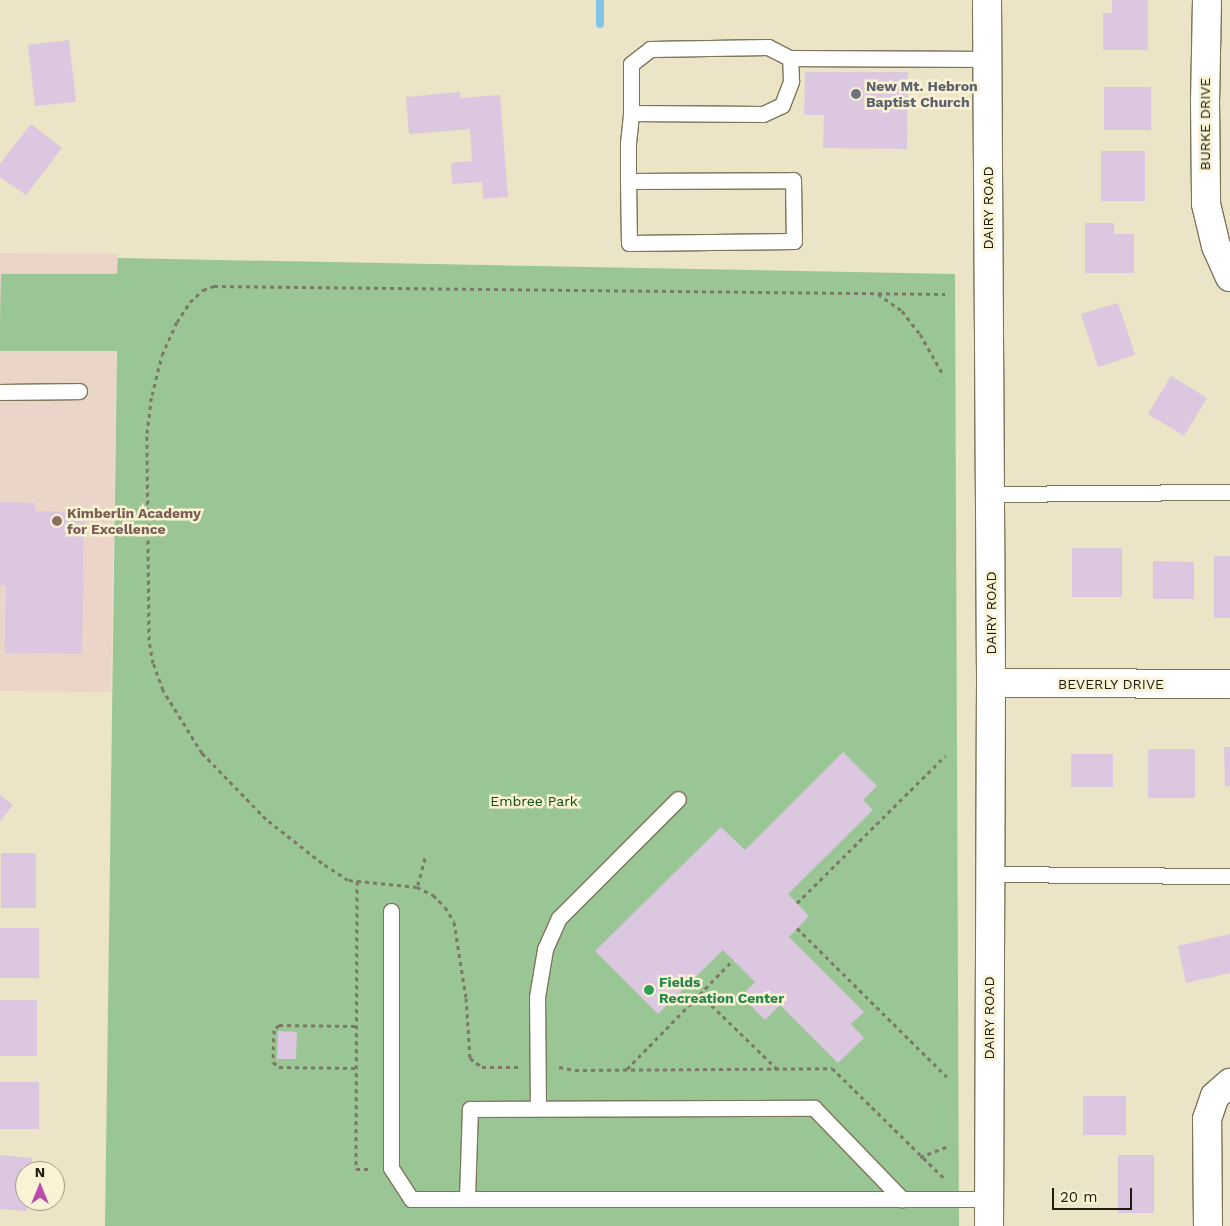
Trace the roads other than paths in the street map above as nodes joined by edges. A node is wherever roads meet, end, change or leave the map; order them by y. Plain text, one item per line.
1 (987, 0) edge
2 (1207, 0) edge
3 (790, 58) junction
4 (988, 59) junction
5 (631, 113) junction
6 (628, 181) junction
7 (1230, 277) edge
8 (78, 391) dead end
9 (0, 392) edge
10 (1230, 492) edge
11 (990, 494) junction
12 (991, 683) junction
13 (1230, 684) edge
14 (678, 799) dead end
15 (990, 874) junction
16 (1230, 876) edge
17 (391, 912) dead end
18 (1230, 1083) edge
19 (538, 1108) junction
20 (467, 1198) junction
21 (902, 1199) junction
22 (988, 1199) junction
23 (989, 1226) edge
24 (1208, 1226) edge

1 - 4 street, DAIRY ROAD
2 - 7 street, BURKE DRIVE
3 - 4 lane
3 - 5 lane
3 - 5 lane
4 - 11 street, DAIRY ROAD
5 - 6 lane
6 - 6 lane
8 - 9 lane
10 - 11 lane
11 - 12 street, DAIRY ROAD
12 - 13 street, BEVERLY DRIVE
12 - 15 street, DAIRY ROAD
14 - 19 lane
15 - 16 lane
15 - 22 street, DAIRY ROAD
17 - 20 lane
18 - 24 street
19 - 20 lane
19 - 21 lane
20 - 21 lane
21 - 22 lane
22 - 23 street, DAIRY ROAD

